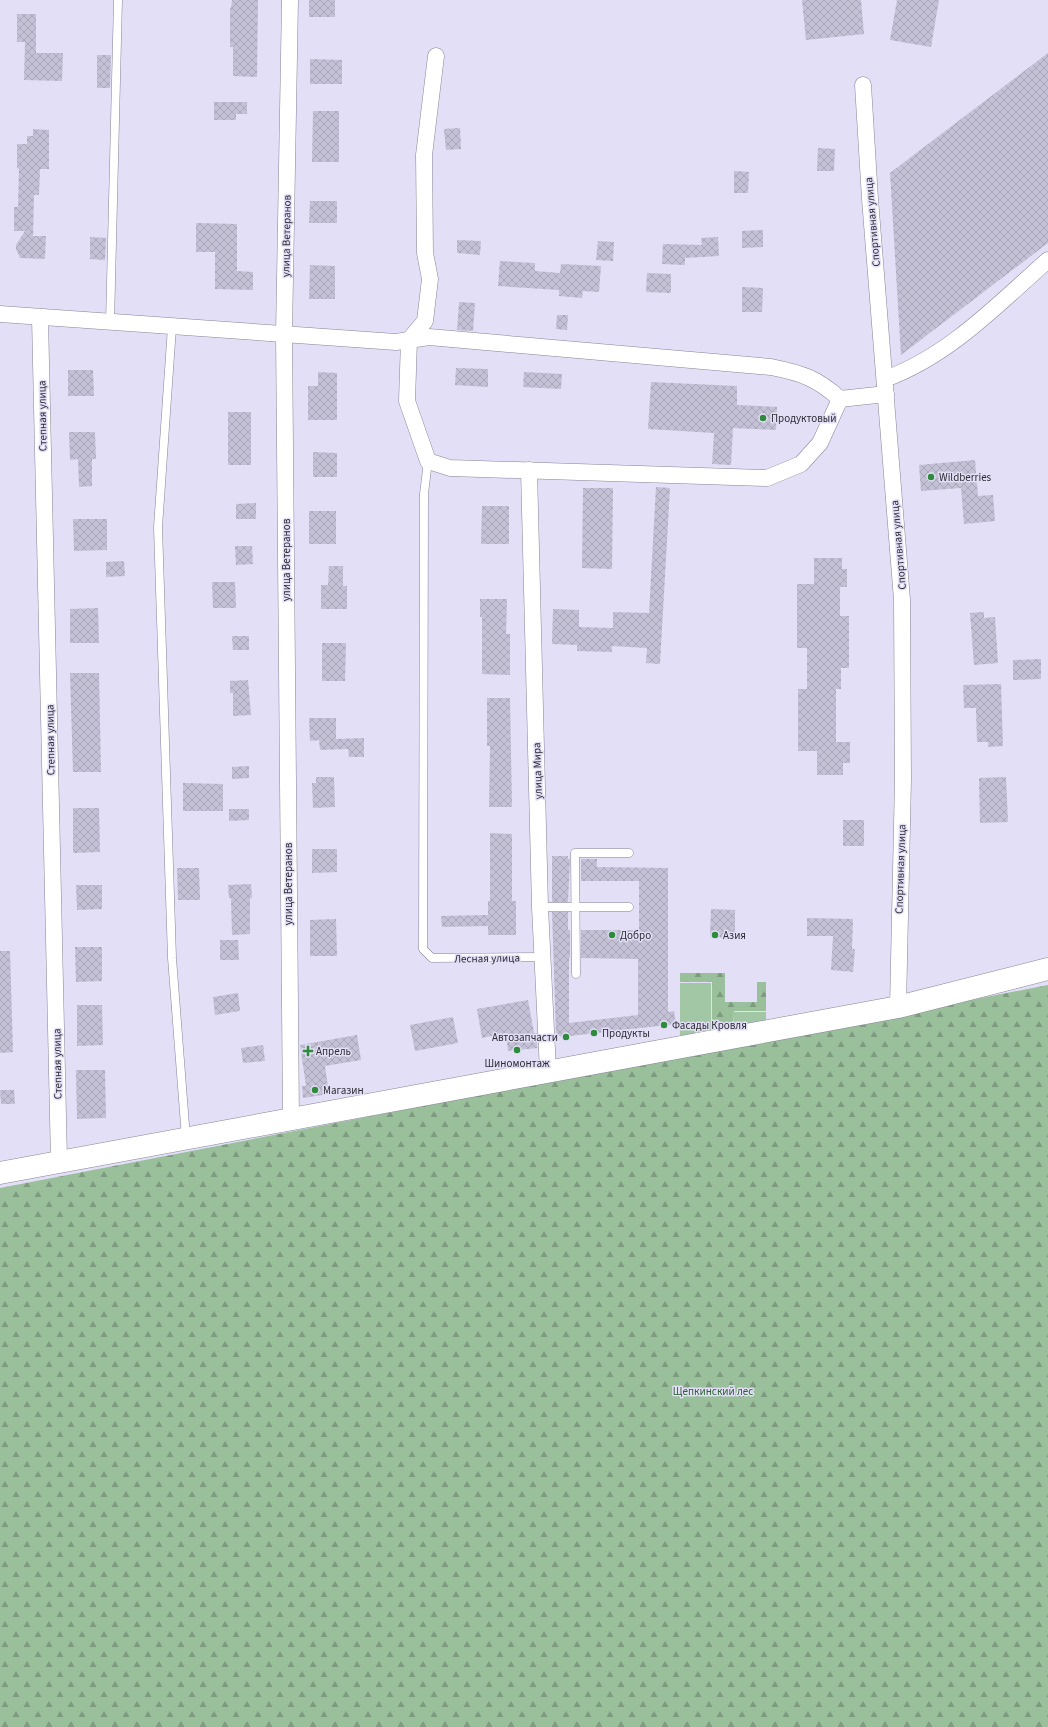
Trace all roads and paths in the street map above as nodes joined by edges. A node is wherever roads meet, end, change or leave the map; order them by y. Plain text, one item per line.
1 (118, 0) edge
2 (290, 0) edge
3 (436, 56) dead end
4 (863, 85) dead end
5 (1048, 260) edge
6 (0, 314) edge
7 (40, 318) junction
8 (110, 323) junction
9 (172, 327) junction
10 (284, 334) junction
11 (409, 340) junction
12 (886, 387) junction
13 (840, 399) junction
14 (428, 460) junction
15 (529, 470) junction
16 (629, 853) dead end
17 (540, 907) junction
18 (576, 907) junction
19 (629, 907) dead end
20 (543, 957) junction
21 (1048, 969) edge
22 (576, 974) dead end
23 (898, 1007) junction
24 (548, 1072) junction
25 (291, 1119) junction
26 (186, 1139) junction
27 (59, 1161) junction
28 (0, 1172) edge

1 - 8 lane
2 - 10 street, улица Ветеранов
3 - 11 street
4 - 12 street, Спортивная улица
5 - 12 street
6 - 7 street
7 - 8 street
7 - 27 street, Степная улица
8 - 9 street
9 - 10 street
9 - 26 lane
10 - 11 street
10 - 25 street, улица Ветеранов
11 - 13 street
11 - 14 street
12 - 13 street
12 - 23 street, Спортивная улица
13 - 15 street
14 - 15 street
14 - 20 lane, Лесная улица
15 - 17 street, улица Мира
16 - 18 lane
17 - 18 lane
17 - 20 street, улица Мира
18 - 19 lane
18 - 22 lane
20 - 24 street, улица Мира
21 - 23 main road
23 - 24 main road
24 - 25 main road
25 - 26 main road
26 - 27 main road
27 - 28 main road

